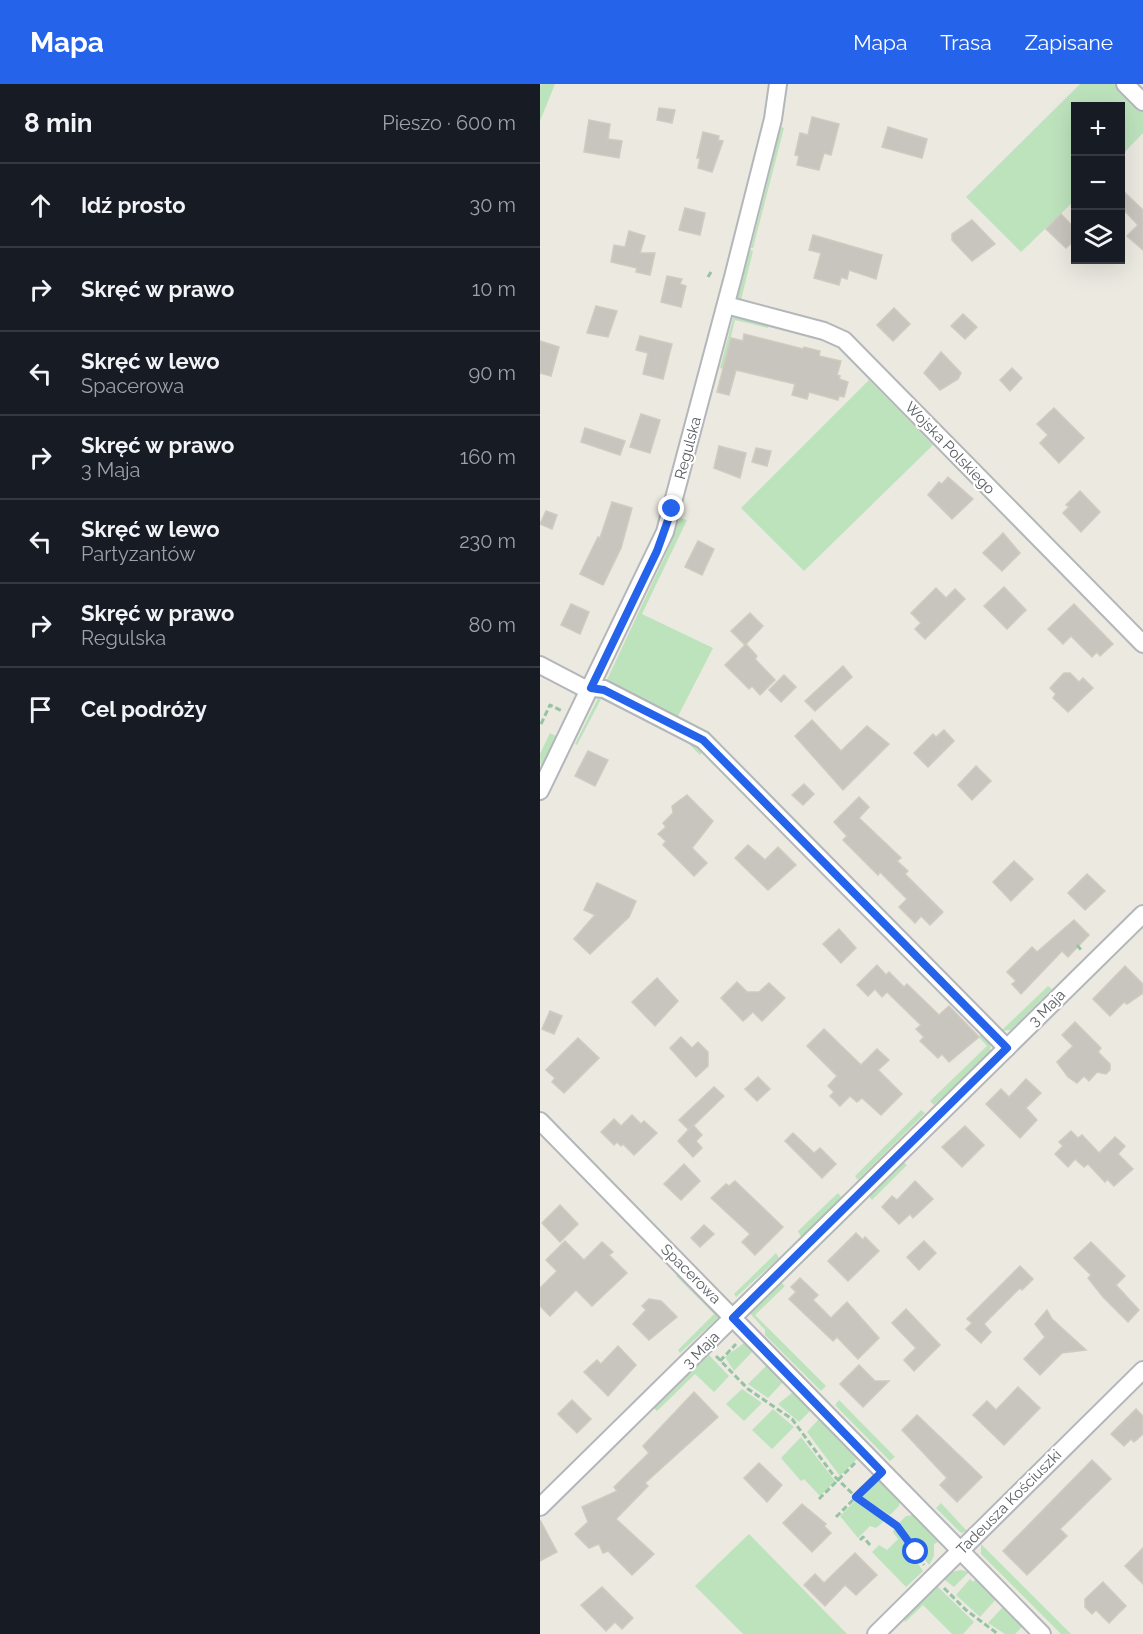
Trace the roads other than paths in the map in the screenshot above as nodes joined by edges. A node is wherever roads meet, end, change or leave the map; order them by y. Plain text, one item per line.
1 (778, 84) edge
2 (1125, 84) edge
3 (1143, 102) edge
4 (726, 305) junction
5 (1143, 644) edge
6 (540, 665) edge
7 (591, 688) junction
8 (540, 791) edge
9 (1143, 914) edge
10 (1007, 1048) junction
11 (540, 1121) edge
12 (733, 1318) junction
13 (1143, 1370) edge
14 (540, 1507) edge
15 (960, 1551) junction
16 (876, 1634) edge
17 (1042, 1634) edge

1 - 4 street, Regulska
2 - 3 street
4 - 5 street, Wojska Polskiego
4 - 7 street, Regulska
6 - 7 street
7 - 8 street, Regulska
7 - 10 street
9 - 10 street, 3 Maja
10 - 12 street, 3 Maja
11 - 12 street, Spacerowa
12 - 14 street, 3 Maja
12 - 15 street, Spacerowa
13 - 15 street, Tadeusza Kościuszki
15 - 16 street, Tadeusza Kościuszki
15 - 17 street, Spacerowa

